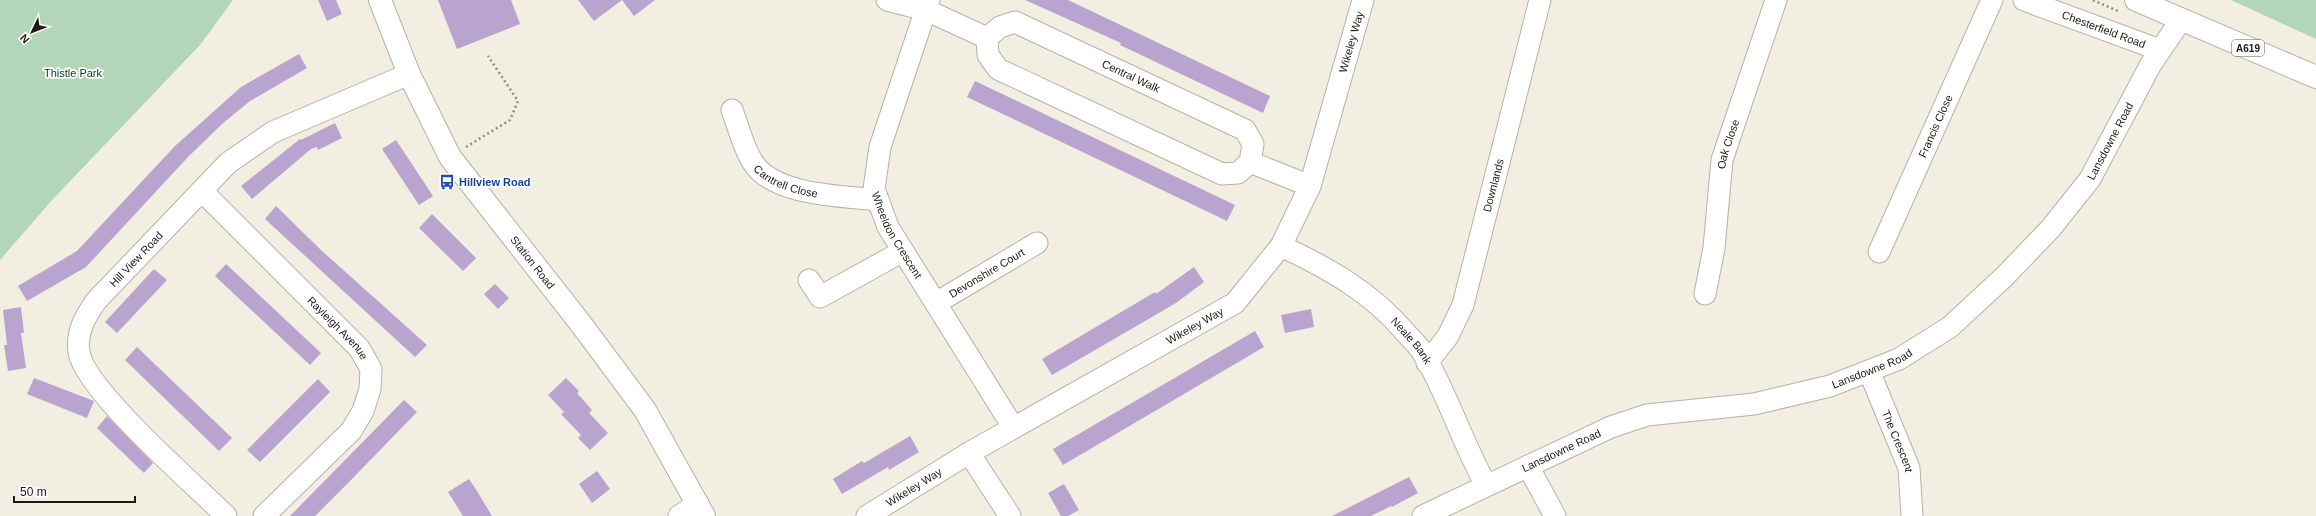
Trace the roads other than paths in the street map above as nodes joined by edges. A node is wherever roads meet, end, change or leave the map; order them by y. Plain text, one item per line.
1 (380, 0) edge
2 (887, 0) edge
3 (1363, 0) edge
4 (1540, 0) edge
5 (1776, 0) edge
6 (1992, 0) edge
7 (2024, 0) edge
8 (2136, 0) edge
9 (928, 5) edge
10 (2180, 20) junction
11 (988, 38) junction
12 (2160, 50) junction
13 (409, 74) junction
14 (2316, 77) edge
15 (732, 110) dead end
16 (1250, 162) junction
17 (1310, 186) junction
18 (202, 191) junction
19 (878, 200) junction
20 (1037, 243) dead end
21 (1281, 246) junction
22 (903, 251) junction
23 (1879, 252) dead end
24 (809, 280) dead end
25 (1705, 294) dead end
26 (936, 303) junction
27 (1427, 363) junction
28 (1869, 371) junction
29 (1014, 427) junction
30 (969, 453) junction
31 (1528, 466) junction
32 (1486, 485) junction
33 (701, 510) edge
34 (226, 516) edge
35 (264, 516) edge
36 (679, 516) edge
37 (867, 516) edge
38 (1010, 516) edge
39 (1423, 516) edge
40 (1555, 516) edge
41 (1912, 516) edge

1 - 13 main road, Station Road
2 - 9 street
3 - 17 street, Wikeley Way
4 - 27 street, Downlands
5 - 25 street, Oak Close
6 - 23 street, Francis Close
7 - 12 street, Chesterfield Road
8 - 10 main road, A619
9 - 11 street
9 - 19 street, Wheeldon Crescent
10 - 12 street, Lansdowne Road
10 - 14 main road, A619
11 - 16 street
11 - 16 street, Central Walk
12 - 28 street, Lansdowne Road
13 - 18 street, Hill View Road
13 - 33 main road, Station Road
15 - 19 street, Cantrell Close
16 - 17 street
17 - 21 street, Wikeley Way
18 - 34 street, Hill View Road
18 - 35 street, Rayleigh Avenue
19 - 22 street, Wheeldon Crescent
20 - 26 street, Devonshire Court
21 - 27 street, Neale Bank
21 - 29 street, Wikeley Way
22 - 24 street
22 - 26 street, Wheeldon Crescent
26 - 29 street, Wheeldon Crescent
27 - 32 street, Neale Bank
28 - 31 street, Lansdowne Road
28 - 41 street, The Crescent
29 - 30 street, Wikeley Way
30 - 37 street, Wikeley Way
30 - 38 street
31 - 32 street, Lansdowne Road
31 - 40 street
32 - 39 street, Lansdowne Road
33 - 36 street

